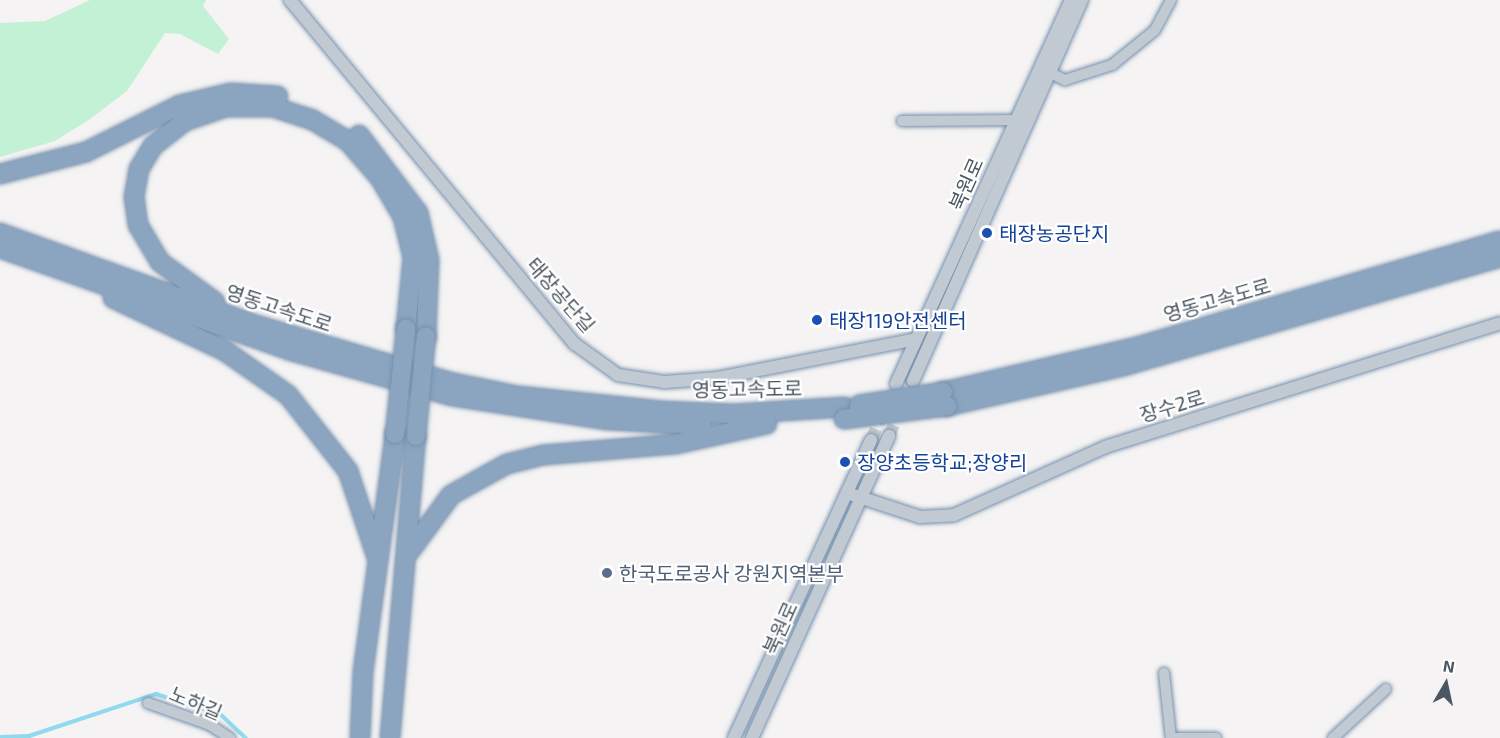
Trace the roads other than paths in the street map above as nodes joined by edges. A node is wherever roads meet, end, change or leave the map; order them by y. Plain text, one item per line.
1 (290, 0) edge
2 (1071, 0) edge
3 (1082, 0) edge
4 (1171, 0) edge
5 (1049, 72) junction
6 (1016, 120) junction
7 (902, 121) dead end
8 (1028, 124) junction
9 (0, 174) edge
10 (0, 233) edge
11 (1500, 241) edge
12 (0, 248) edge
13 (1500, 257) edge
14 (68, 272) junction
15 (1500, 323) edge
16 (259, 326) junction
17 (916, 339) junction
18 (929, 345) junction
19 (913, 381) tunnel mouth
20 (896, 384) dead end
21 (945, 399) junction
22 (845, 413) junction
23 (767, 424) junction
24 (889, 436) tunnel mouth
25 (871, 440) tunnel mouth
26 (847, 492) junction
27 (859, 500) junction
28 (410, 551) junction
29 (378, 560) junction
30 (1164, 673) dead end
31 (1386, 689) dead end
32 (148, 703) dead end
33 (748, 707) junction
34 (764, 713) junction
35 (230, 738) edge
36 (360, 738) edge
37 (390, 738) edge
38 (734, 738) edge
39 (752, 738) edge
40 (1173, 738) edge
41 (1216, 738) edge
42 (1333, 738) edge

1 - 17 street, 태장공단길
2 - 6 street, 북원로
3 - 5 street, 북원로
4 - 5 street
5 - 8 street, 북원로
6 - 7 street
6 - 8 street
6 - 17 street, 북원로
8 - 18 street, 북원로
9 - 28 highway, bridge
10 - 16 highway, 영동고속도로
11 - 21 highway, 영동고속도로
12 - 14 highway, 영동고속도로
13 - 21 highway, 영동고속도로
14 - 23 highway, 영동고속도로
14 - 29 highway
15 - 27 street, 장수2로
16 - 22 highway, 영동고속도로
16 - 29 highway, bridge
17 - 18 street
17 - 20 street, 북원로
18 - 19 street, 북원로
21 - 22 highway, 영동고속도로, bridge
22 - 23 highway, 영동고속도로
23 - 28 highway
24 - 27 street, 북원로
25 - 26 street, 북원로
26 - 27 street, 장수2로
26 - 33 street, 북원로
27 - 34 street, 북원로
28 - 37 highway
29 - 36 highway
30 - 40 street
31 - 42 street
32 - 35 street, 노하길
33 - 34 street
33 - 38 street, 북원로
34 - 39 street, 북원로
40 - 41 street

